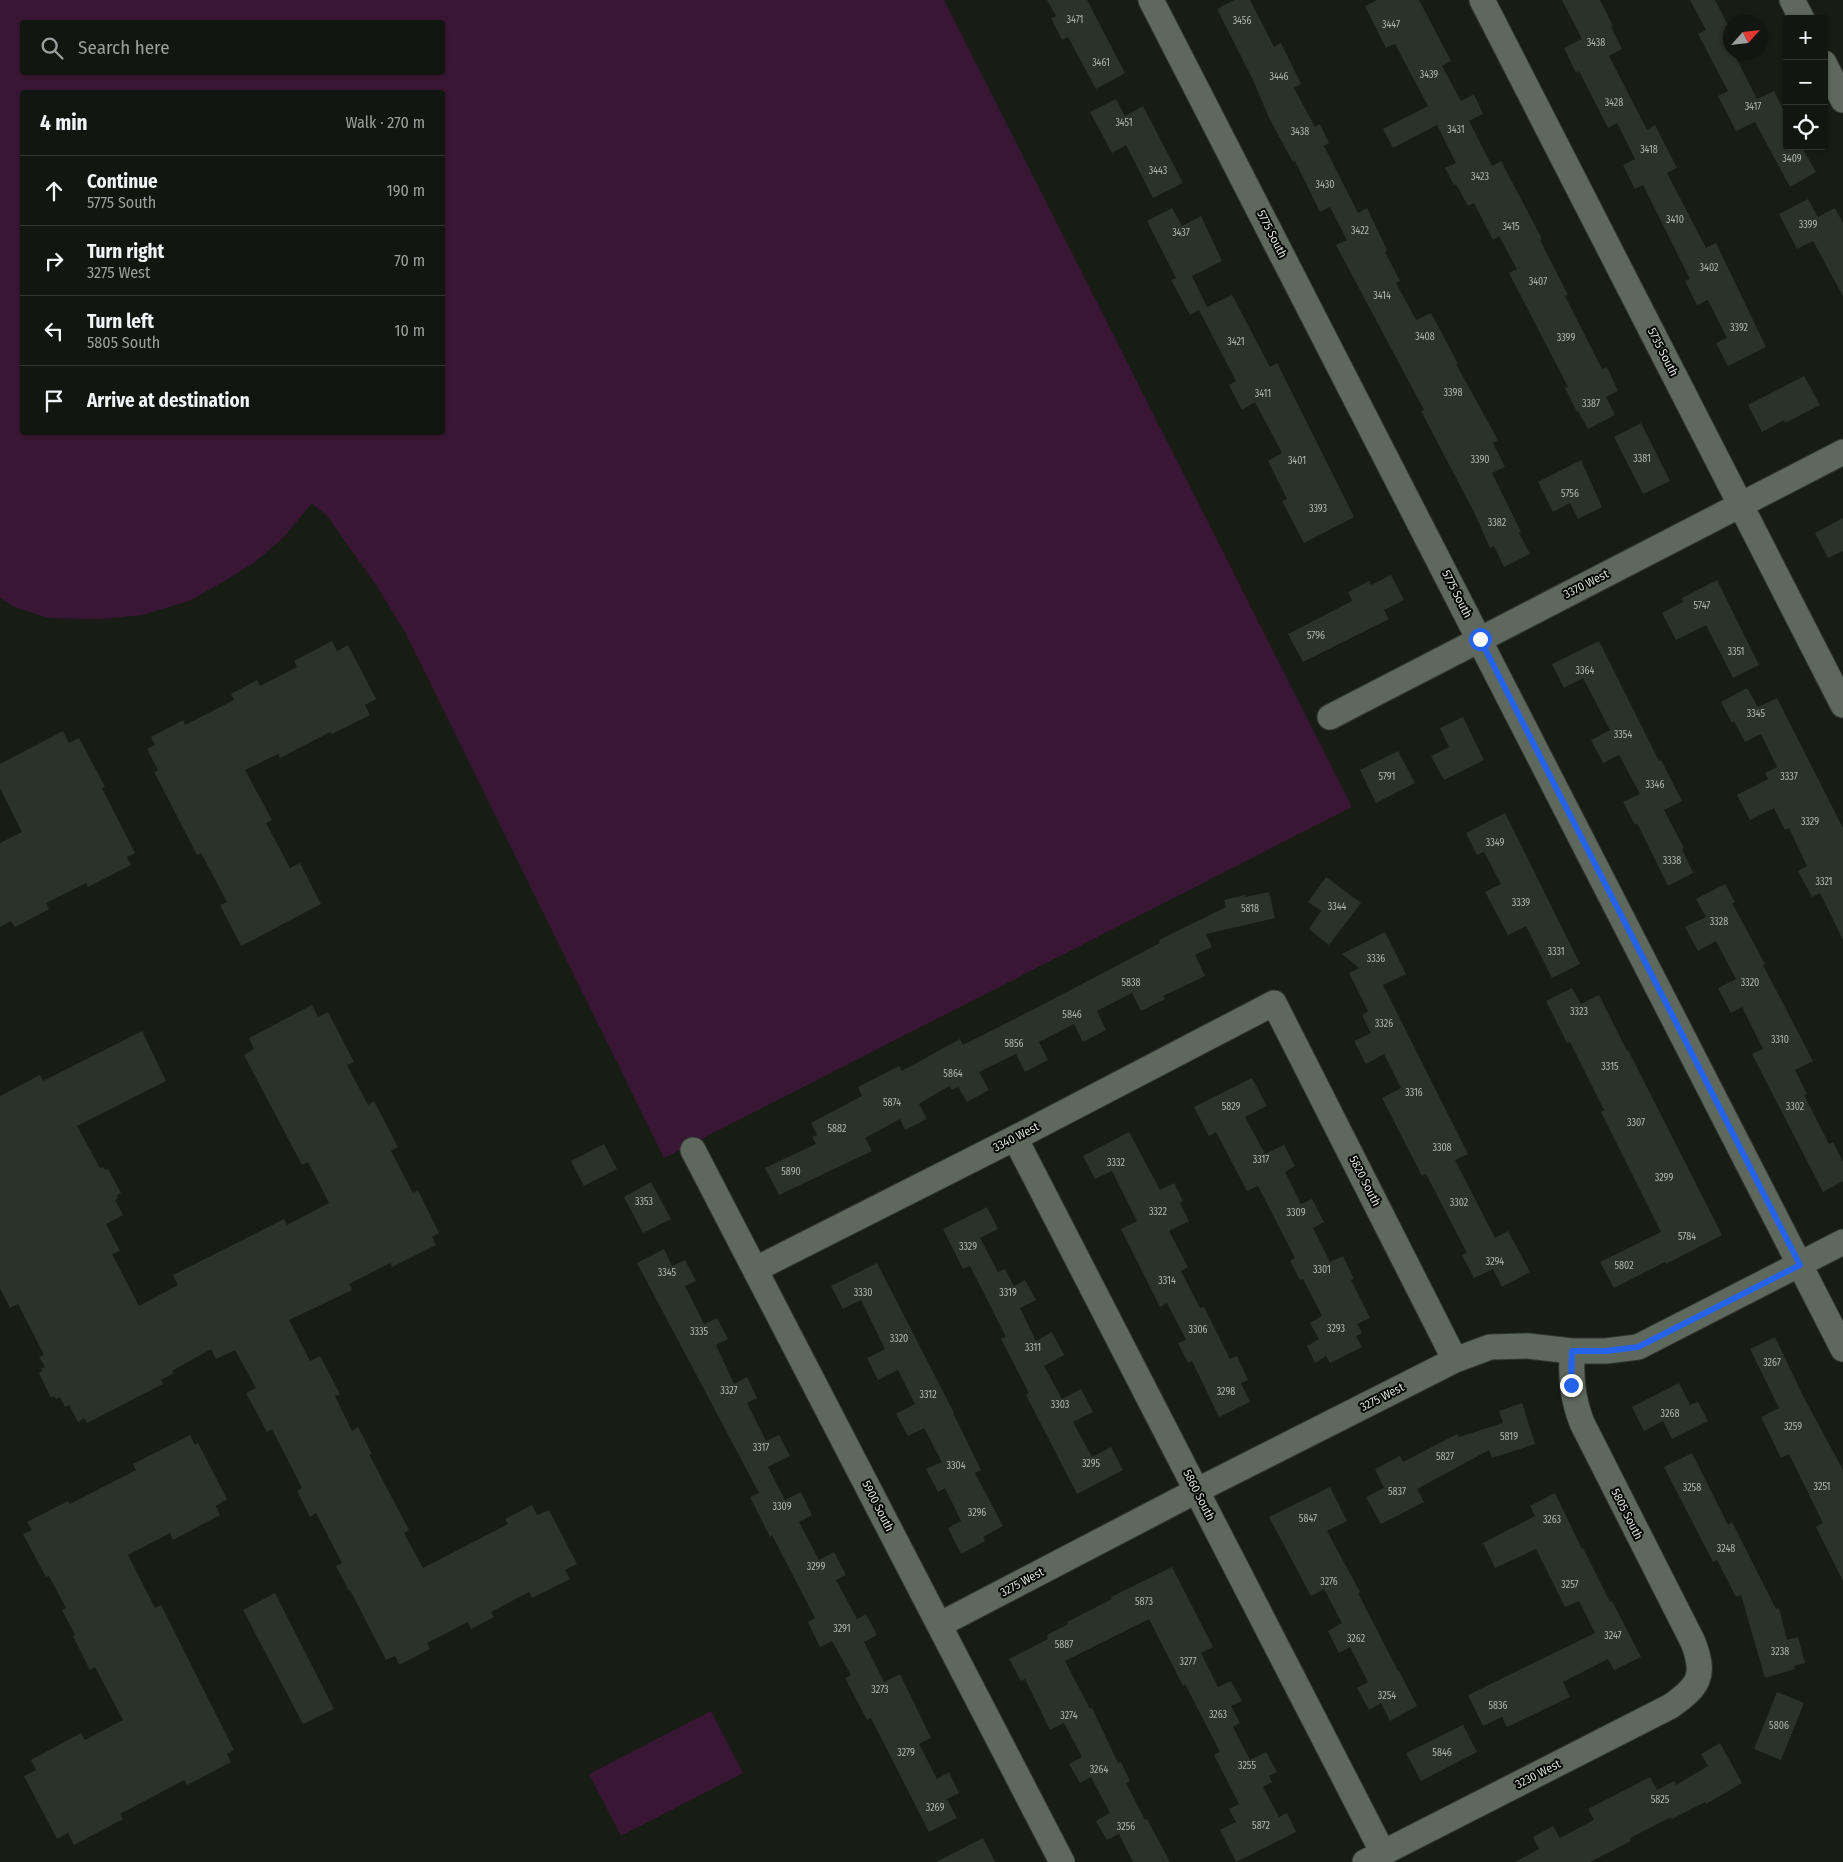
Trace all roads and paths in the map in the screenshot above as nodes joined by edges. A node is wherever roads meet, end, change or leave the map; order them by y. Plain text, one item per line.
1 (1151, 0) edge
2 (1482, 0) edge
3 (1792, 0) edge
4 (1800, 15) edge
5 (1828, 71) edge
6 (1843, 100) edge
7 (1843, 452) edge
8 (1741, 504) junction
9 (1480, 639) junction
10 (1843, 705) edge
11 (1330, 717) dead end
12 (1274, 1003) joint
13 (1015, 1138) junction
14 (693, 1150) dead end
15 (1843, 1242) edge
16 (1800, 1265) junction
17 (756, 1269) junction
18 (1843, 1349) edge
19 (1572, 1351) junction
20 (1455, 1360) junction
21 (1196, 1491) junction
22 (940, 1625) junction
23 (1700, 1672) joint
24 (1374, 1858) edge
25 (1062, 1862) edge

1 - 9 street, 5775 South
2 - 8 street, 5735 South
3 - 4 street
5 - 6 street
7 - 8 street, 3370 West
8 - 9 street, 3370 West
8 - 10 street, 5735 South
9 - 11 street, 3370 West
9 - 16 street, 5775 South
12 - 13 street, 3340 West
12 - 20 street, 5820 South
13 - 17 street, 3340 West
13 - 21 street, 5860 South
14 - 17 street, 5900 South
15 - 16 street, 3275 West
16 - 18 street, 5775 South
16 - 19 street, 3275 West
17 - 22 street, 5900 South
19 - 20 street, 3275 West
19 - 23 street, 5805 South
20 - 21 street, 3275 West
21 - 22 street, 3275 West
21 - 24 street, 5860 South
22 - 25 street, 5900 South
23 - 24 street, 3230 West

